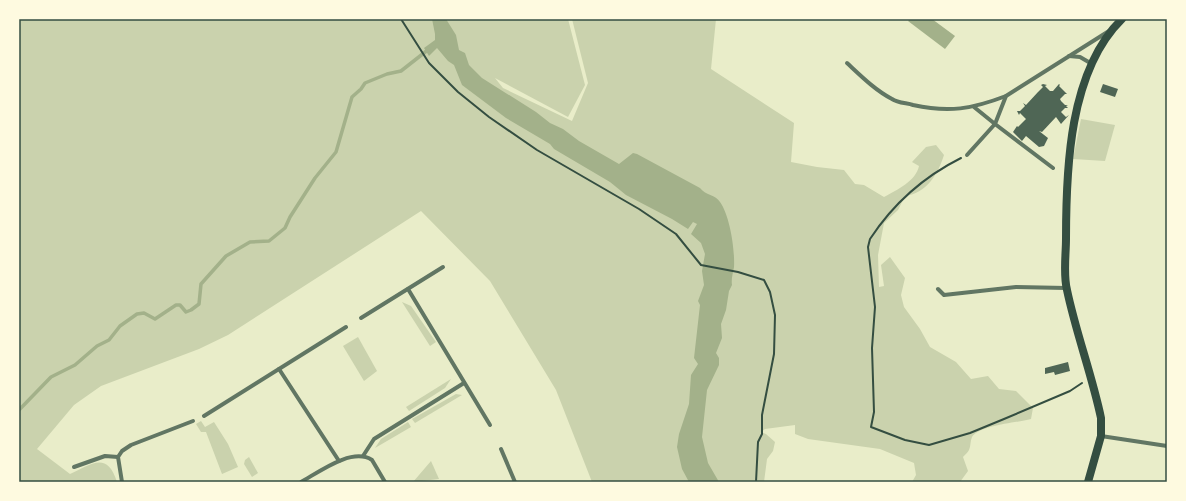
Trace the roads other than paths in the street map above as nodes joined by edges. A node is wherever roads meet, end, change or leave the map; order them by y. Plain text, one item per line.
1 (1122, 19) edge
2 (1111, 30) junction
3 (1068, 56) junction
4 (847, 63) dead end
5 (1092, 64) junction
6 (1006, 96) junction
7 (974, 107) junction
8 (995, 124) junction
9 (967, 155) road end
10 (1053, 168) dead end
11 (443, 267) dead end
12 (1066, 288) junction
13 (408, 289) junction
14 (938, 289) dead end
15 (361, 318) dead end
16 (346, 327) dead end
17 (279, 369) junction
18 (464, 383) junction
19 (204, 416) dead end
20 (193, 422) dead end
21 (490, 425) dead end
22 (1101, 436) junction
23 (1167, 446) edge
24 (501, 449) dead end
25 (364, 456) junction
26 (118, 458) junction
27 (339, 462) junction
28 (74, 467) dead end
29 (122, 482) edge
30 (301, 482) edge
31 (385, 482) edge
32 (515, 482) edge
33 (1088, 482) edge

1 - 2 main road
2 - 3 street
2 - 5 main road
3 - 5 street
3 - 6 street
4 - 7 street
5 - 12 main road
6 - 7 street
6 - 8 street
7 - 8 street
8 - 9 street
8 - 10 street
11 - 13 street
12 - 14 street
12 - 22 main road
13 - 15 street
13 - 18 street
16 - 17 street
17 - 19 street
17 - 27 street
18 - 21 street
18 - 25 street
20 - 26 street
22 - 23 street
22 - 33 main road
24 - 32 street
25 - 27 street
25 - 31 street
26 - 28 street
26 - 29 street
27 - 30 street

